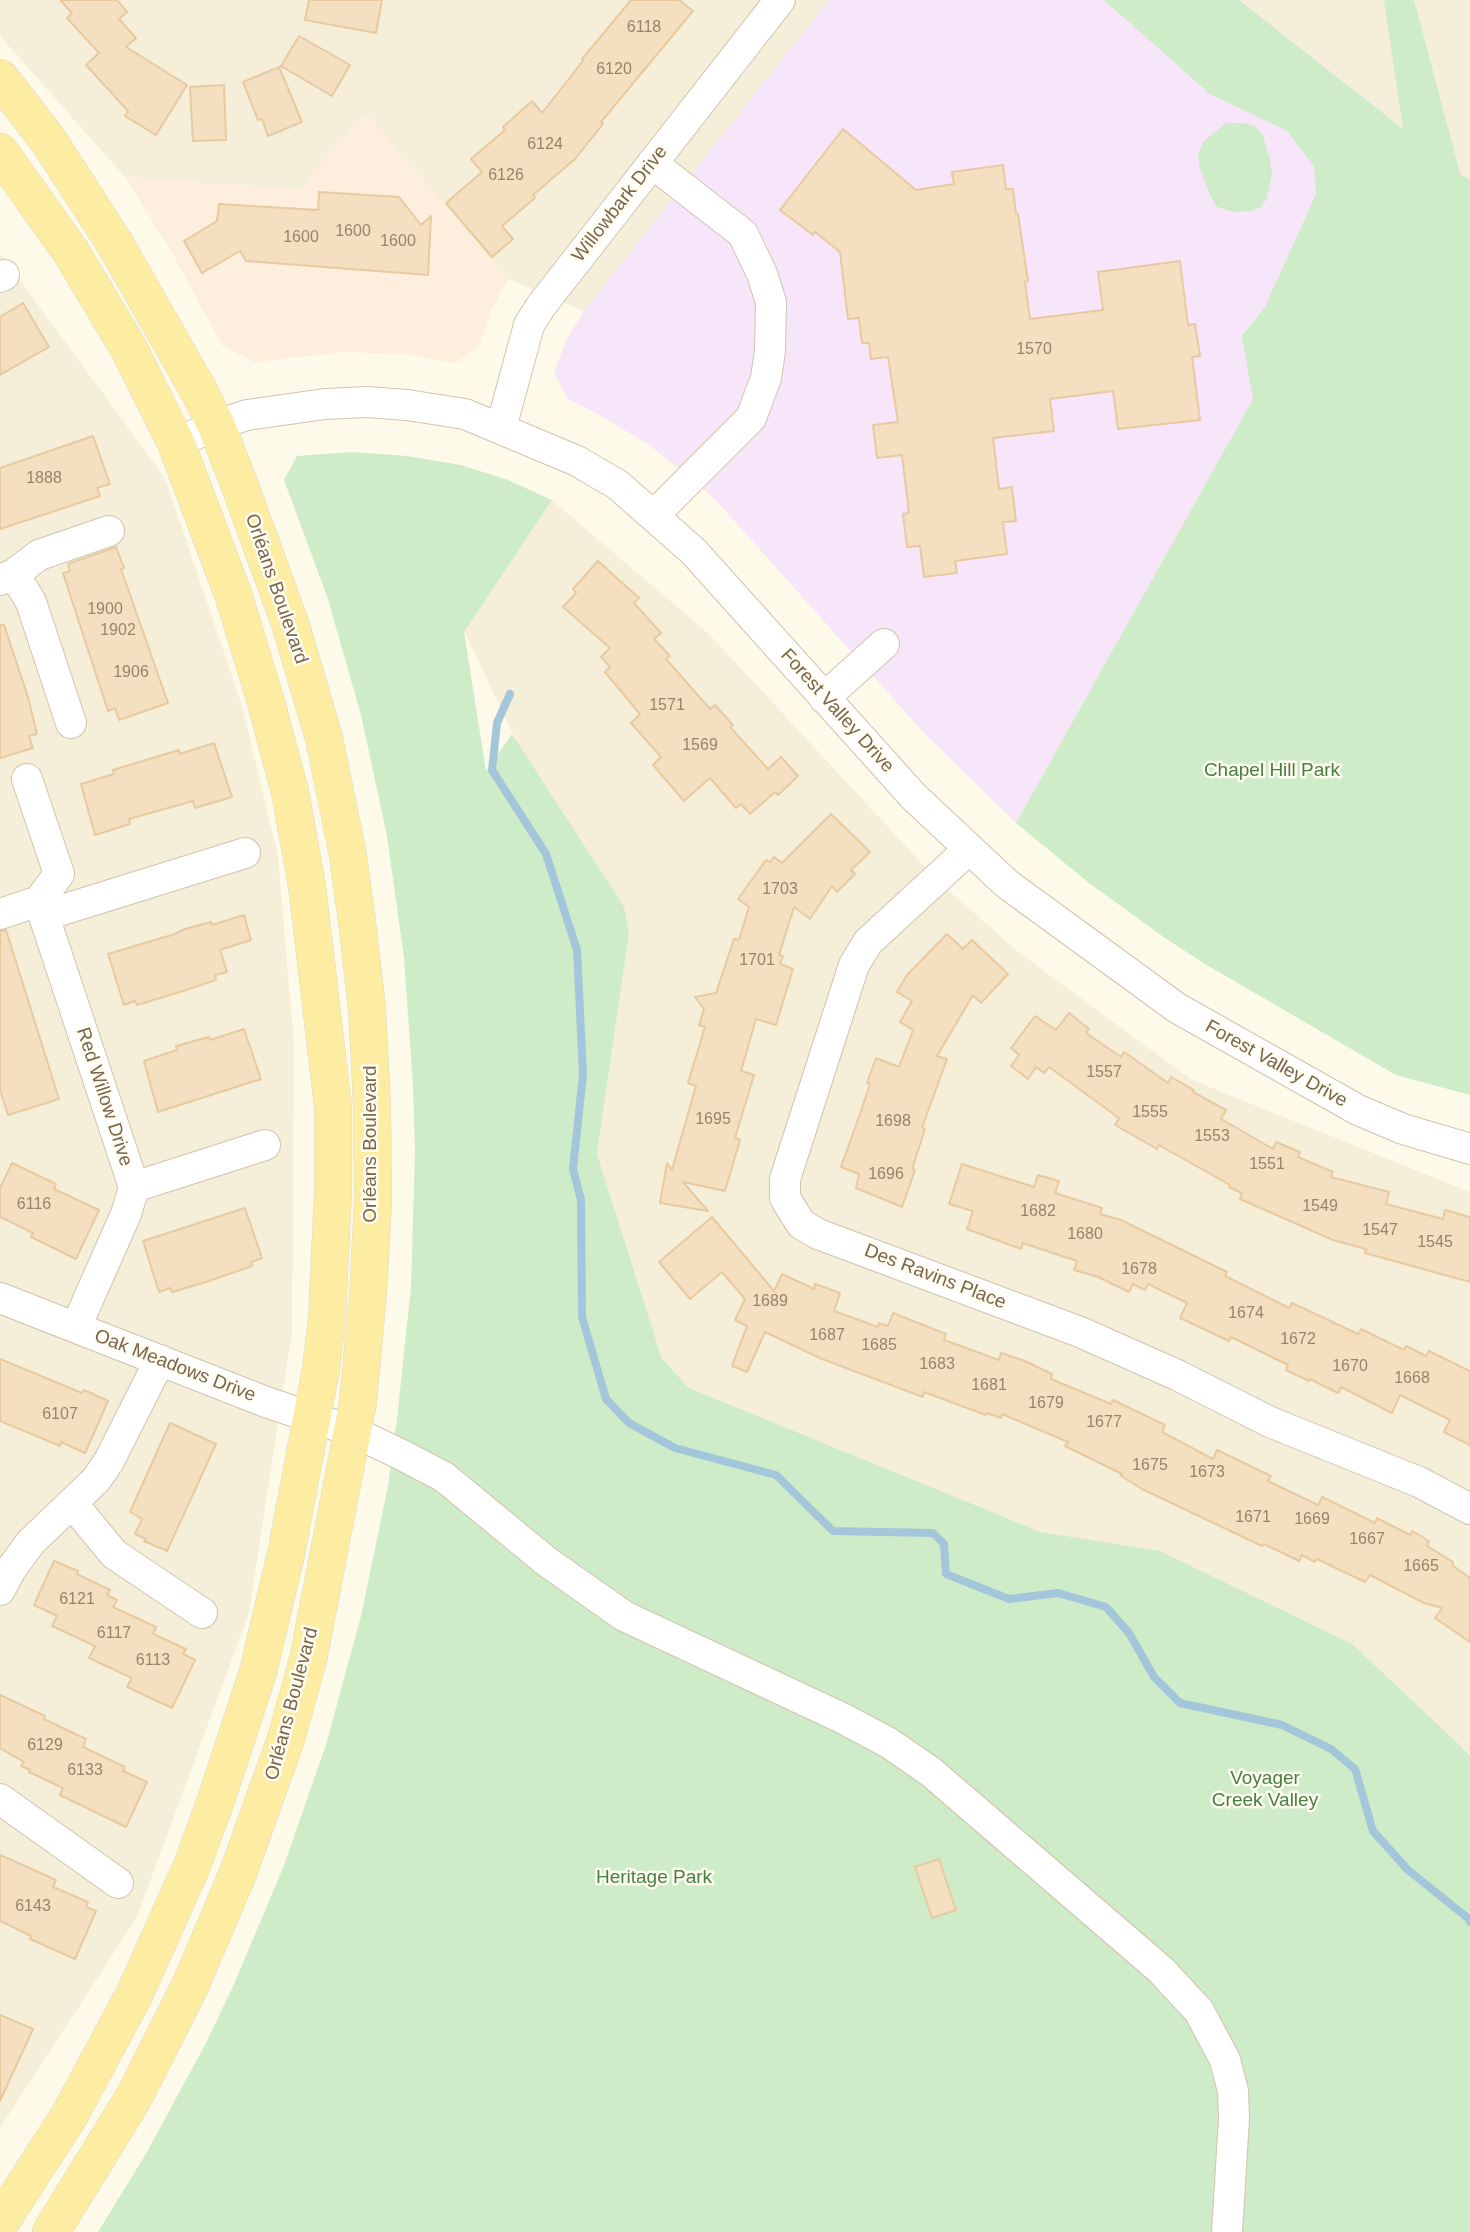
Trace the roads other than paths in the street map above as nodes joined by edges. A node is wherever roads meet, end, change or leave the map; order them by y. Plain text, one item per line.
1 (780, 0) edge
2 (0, 78) edge
3 (0, 152) edge
4 (652, 163) junction
5 (216, 425) junction
6 (501, 428) junction
7 (176, 443) junction
8 (654, 515) junction
9 (109, 531) dead end
10 (7, 577) edge
11 (884, 644) dead end
12 (824, 698) junction
13 (71, 723) dead end
14 (27, 779) dead end
15 (969, 849) junction
16 (245, 853) dead end
17 (43, 908) junction
18 (0, 914) edge
19 (265, 1145) dead end
20 (1470, 1149) edge
21 (134, 1187) junction
22 (0, 1298) edge
23 (76, 1327) junction
24 (160, 1360) junction
25 (313, 1419) junction
26 (352, 1431) junction
27 (72, 1503) junction
28 (1470, 1509) edge
29 (0, 1590) edge
30 (202, 1613) dead end
31 (0, 1799) edge
32 (118, 1883) dead end
33 (0, 2223) edge
34 (51, 2232) edge
35 (1227, 2232) edge

1 - 4 street, Willowbark Drive
2 - 5 main road, Orléans Boulevard
3 - 7 main road, Orléans Boulevard
4 - 6 street, Willowbark Drive
4 - 8 street
5 - 6 street, Forest Valley Drive
5 - 7 street, Forest Valley Drive
5 - 26 main road, Orléans Boulevard
6 - 8 street, Forest Valley Drive
7 - 25 main road, Orléans Boulevard
8 - 12 street, Forest Valley Drive
9 - 10 street
10 - 13 street
11 - 12 street
12 - 15 street, Forest Valley Drive
14 - 17 street
15 - 20 street, Forest Valley Drive
15 - 28 street, Des Ravins Place
16 - 17 street
17 - 18 street
17 - 21 street, Red Willow Drive
19 - 21 street
21 - 23 street, Red Willow Drive
22 - 23 street, Oak Meadows Drive
23 - 24 street, Oak Meadows Drive
24 - 25 street, Oak Meadows Drive
24 - 27 street
25 - 26 street, Oak Meadows Drive
25 - 33 main road, Orléans Boulevard
26 - 34 main road, Orléans Boulevard
26 - 35 street, Oak Meadows Drive
27 - 29 street
27 - 30 street
31 - 32 street

